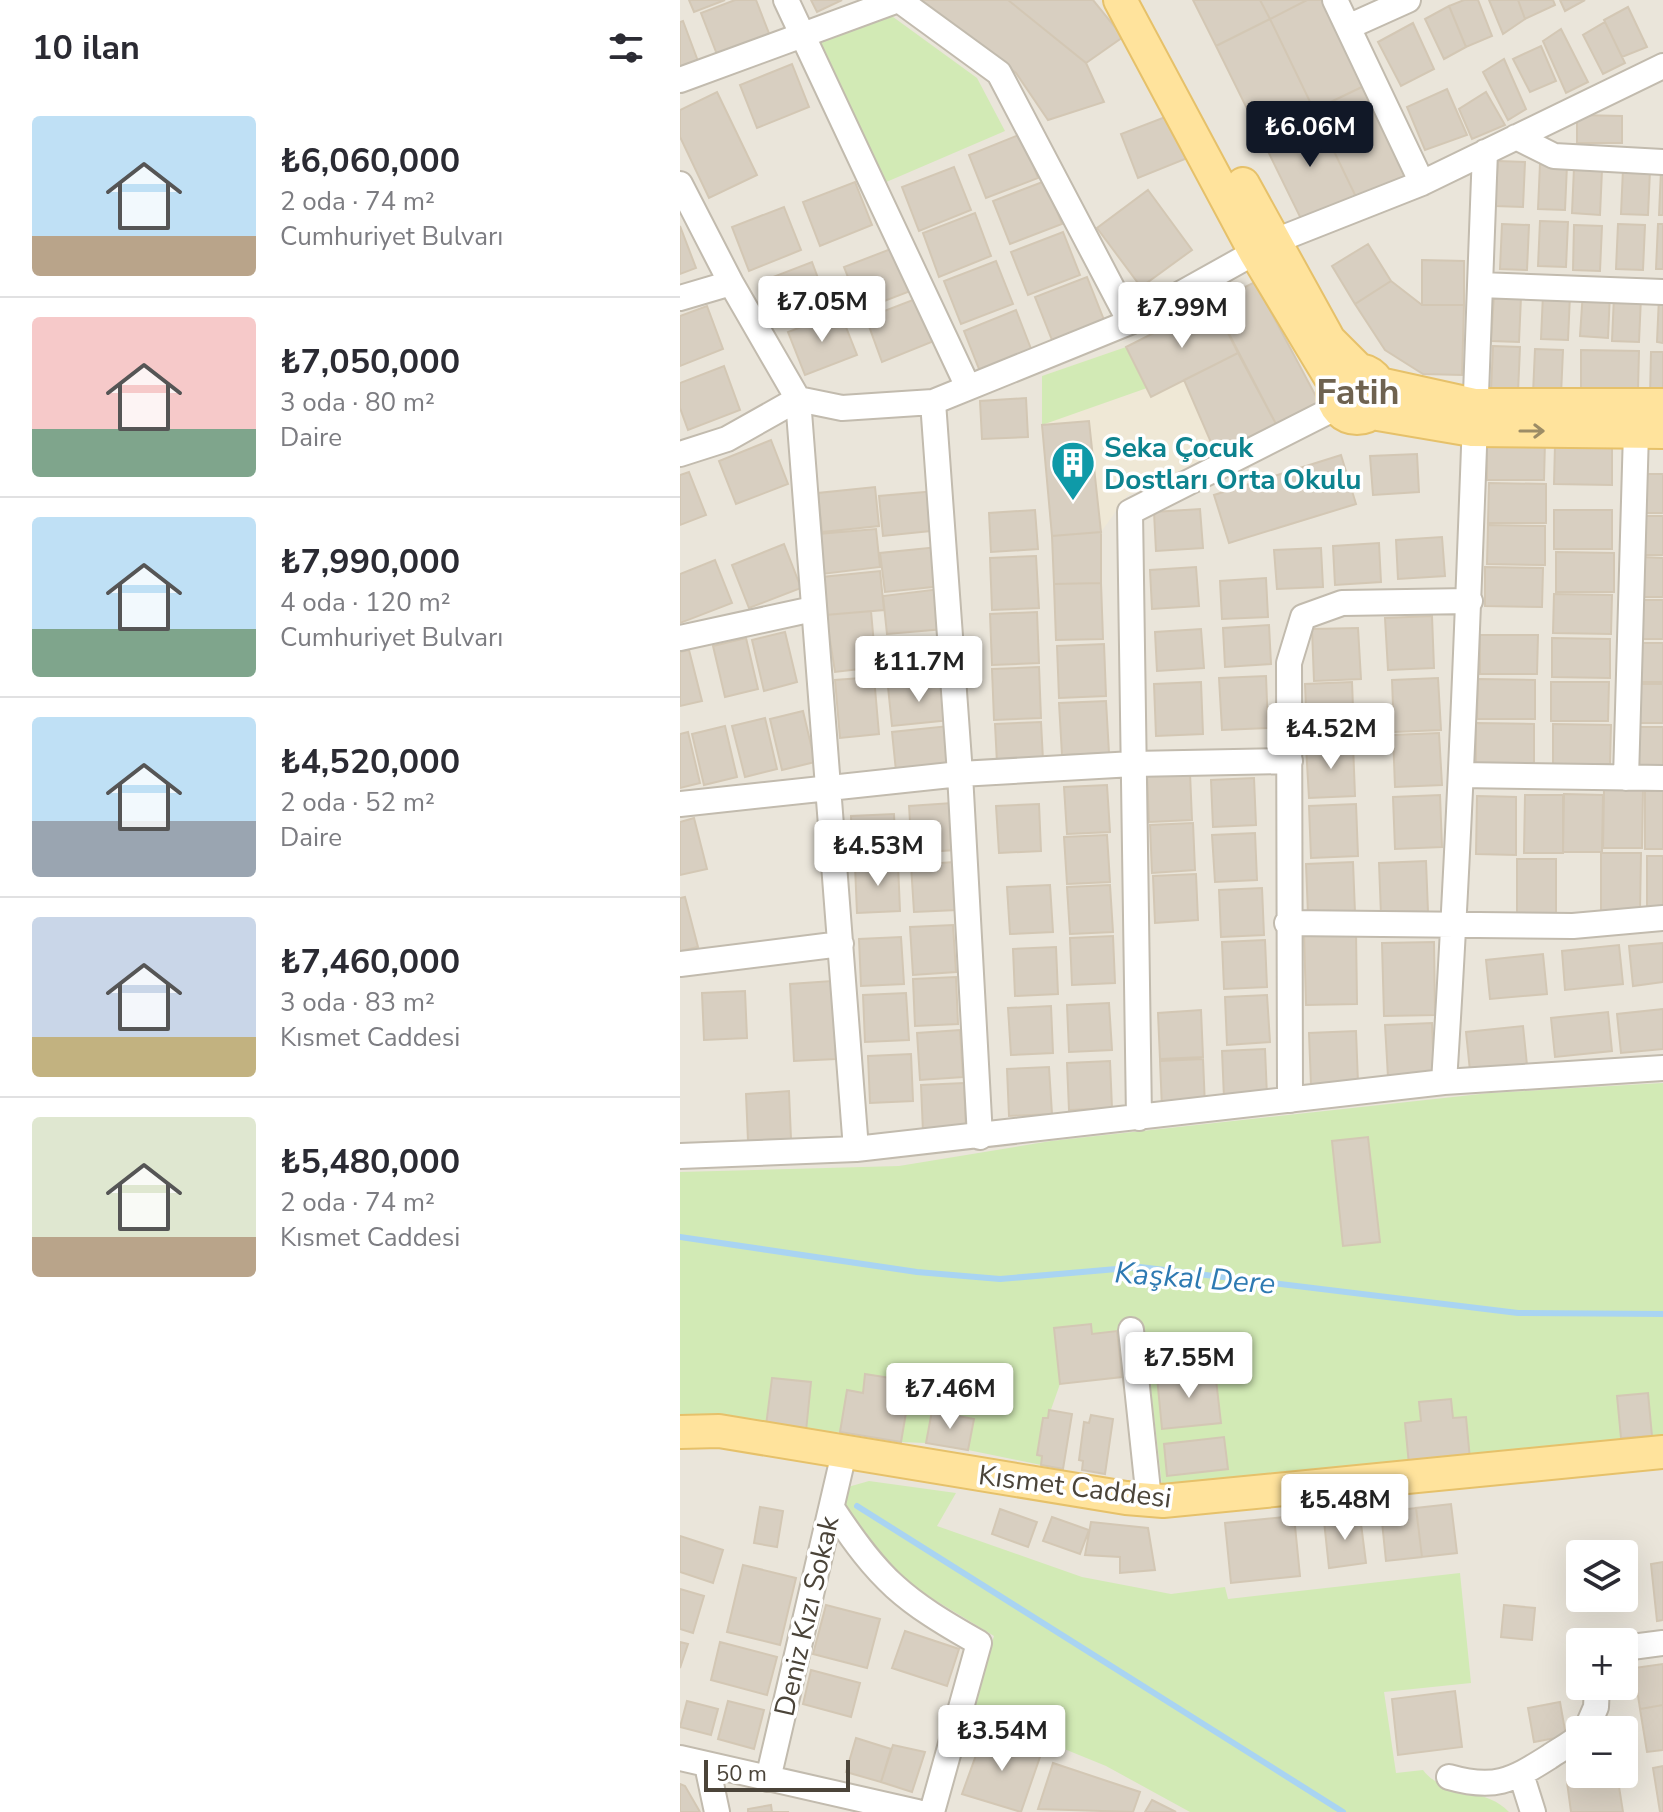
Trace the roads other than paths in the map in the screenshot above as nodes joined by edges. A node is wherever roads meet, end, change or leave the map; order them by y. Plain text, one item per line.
1 (786, 0) edge
2 (898, 0) edge
3 (1120, 0) edge
4 (1141, 0) edge
5 (1335, 0) edge
6 (1408, 0) edge
7 (1348, 27) junction
8 (803, 34) junction
9 (1663, 66) edge
10 (680, 80) edge
11 (1516, 137) junction
12 (1485, 152) junction
13 (1663, 162) edge
14 (1422, 183) junction
15 (680, 184) edge
16 (1265, 246) junction
17 (731, 283) junction
18 (1480, 285) junction
19 (1663, 292) edge
20 (680, 298) edge
21 (1130, 322) junction
22 (967, 385) junction
23 (1357, 392) junction
24 (798, 399) junction
25 (933, 402) junction
26 (1663, 405) edge
27 (1474, 418) junction
28 (1650, 432) edge
29 (680, 454) edge
30 (1470, 601) junction
31 (813, 609) junction
32 (680, 638) edge
33 (1290, 761) junction
34 (1133, 764) junction
35 (960, 774) junction
36 (1461, 775) junction
37 (1626, 778) junction
38 (1663, 778) edge
39 (827, 789) junction
40 (680, 804) edge
41 (1663, 918) edge
42 (1287, 923) junction
43 (1454, 925) junction
44 (841, 944) junction
45 (680, 964) edge
46 (1663, 1068) edge
47 (1444, 1082) junction
48 (1290, 1100) junction
49 (1139, 1118) junction
50 (980, 1137) junction
51 (856, 1149) junction
52 (680, 1156) edge
53 (1131, 1330) dead end
54 (680, 1432) edge
55 (1663, 1452) edge
56 (844, 1453) junction
57 (1149, 1500) junction
58 (832, 1508) junction
59 (1663, 1643) edge
60 (1638, 1646) edge
61 (1566, 1745) edge
62 (680, 1758) edge
63 (707, 1765) junction
64 (1521, 1774) junction
65 (1449, 1777) dead end
66 (768, 1779) junction
67 (892, 1809) edge
68 (717, 1812) edge
69 (917, 1812) edge
70 (932, 1812) edge
71 (1533, 1812) edge

1 - 8 street
2 - 8 street
2 - 21 street
3 - 16 main road
4 - 16 main road
5 - 7 street
6 - 7 street
7 - 14 street
8 - 10 street
8 - 22 street
9 - 11 street
11 - 12 street
11 - 13 street
12 - 14 street
12 - 18 street
14 - 16 street
15 - 17 street
16 - 21 street
16 - 23 main road
17 - 20 street
17 - 24 street
18 - 19 street
18 - 27 street
21 - 22 street
22 - 25 street
23 - 27 main road
23 - 34 street
24 - 25 street
24 - 29 street
24 - 31 street
25 - 35 street
26 - 27 main road
27 -> 28 main road
27 - 30 street
28 - 37 street
30 - 33 street
30 - 36 street
31 - 32 street
31 - 39 street
33 - 34 street
33 - 42 street
34 - 35 street
34 - 49 street
35 - 39 street
35 - 50 street
36 - 37 street
36 - 43 street
37 - 38 street
39 - 40 street
39 - 44 street
41 - 43 street
42 - 43 street
42 - 48 street
43 - 47 street
44 - 45 street
44 - 51 street
46 - 47 street
47 - 48 street
48 - 49 street
49 - 50 street
50 - 51 street
51 - 52 street
53 - 57 street
54 - 56 main road, Kısmet Caddesi
55 - 57 main road, Kısmet Caddesi
56 - 57 main road, Kısmet Caddesi
56 - 58 street, Deniz Kızı Sokak
58 - 66 street, Deniz Kızı Sokak
58 - 70 street
59 - 60 street
61 - 64 street
62 - 63 street
63 - 66 street
63 - 68 street
64 - 65 street
64 - 71 street
66 - 67 street
67 - 69 street

